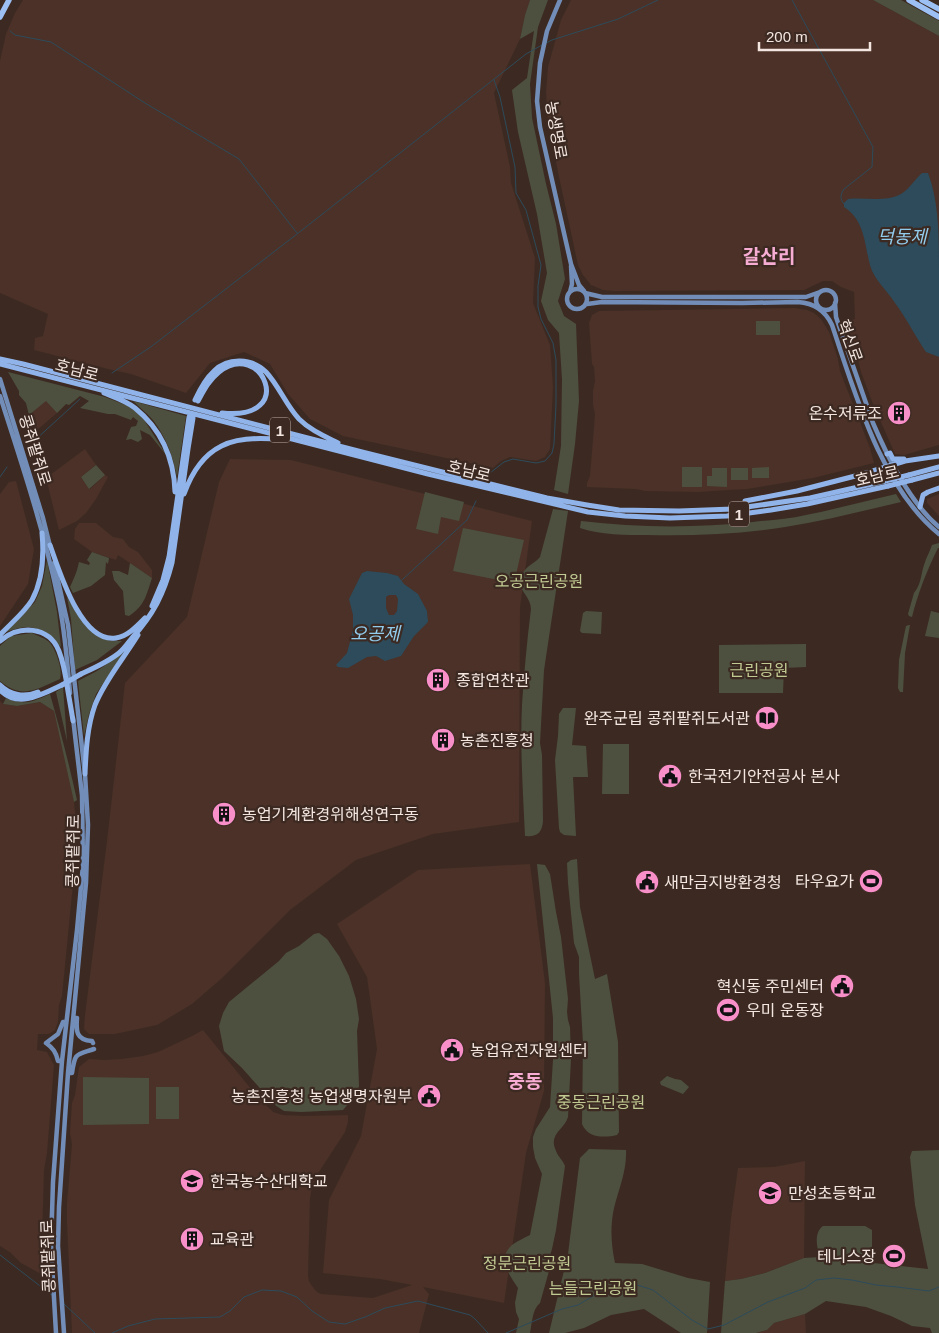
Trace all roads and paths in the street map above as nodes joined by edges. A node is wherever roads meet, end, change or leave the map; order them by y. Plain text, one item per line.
1 (10, 0) edge
2 (560, 0) edge
3 (909, 0) edge
4 (922, 0) edge
5 (939, 9) edge
6 (0, 17) edge
7 (939, 17) edge
8 (571, 264) junction
9 (570, 292) junction
10 (584, 292) junction
11 (820, 292) junction
12 (835, 303) junction
13 (587, 304) junction
14 (821, 309) junction
15 (0, 359) edge
16 (0, 364) edge
17 (13, 364) junction
18 (0, 379) edge
19 (84, 385) junction
20 (0, 396) edge
21 (207, 411) junction
22 (191, 418) dead end
23 (305, 443) junction
24 (362, 452) junction
25 (887, 454) junction
26 (939, 456) edge
27 (905, 461) junction
28 (889, 466) junction
29 (939, 467) edge
30 (939, 473) edge
31 (911, 477) junction
32 (886, 483) junction
33 (939, 488) edge
34 (546, 500) junction
35 (920, 507) junction
36 (746, 508) junction
37 (588, 509) junction
38 (177, 512) junction
39 (939, 527) edge
40 (42, 534) junction
41 (939, 534) edge
42 (50, 545) junction
43 (144, 622) junction
44 (0, 635) edge
45 (0, 641) edge
46 (61, 683) junction
47 (0, 685) edge
48 (0, 690) edge
49 (73, 721) junction
50 (85, 774) junction
51 (74, 1018) junction
52 (66, 1022) junction
53 (92, 1043) dead end
54 (94, 1050) dead end
55 (62, 1061) junction
56 (68, 1073) junction
57 (56, 1333) edge
58 (64, 1333) edge

1 - 6 highway
2 - 8 main road, 농생명로
3 - 7 highway
4 - 5 highway
8 - 9 main road, 농생명로
8 - 10 main road, 농생명로
9 - 10 main road
9 - 13 main road, 농생명로
10 - 11 main road
10 - 13 main road, 농생명로
11 - 12 main road, 혁신로
11 - 14 main road, 혁신로
12 - 14 main road, 혁신로
12 - 25 main road, 혁신로
13 - 14 main road, 혁신로
14 - 28 main road, 혁신로
15 - 17 highway, 호남로 / 1
16 - 17 highway, 호남로 / 1
17 - 19 highway, 호남로 / 1
17 - 21 highway, 호남로 / 1
18 - 42 main road, 콩쥐팥쥐로
19 - 23 highway, 호남로 / 1
19 - 38 highway
20 - 40 main road, 콩쥐팥쥐로
21 - 24 highway, 호남로 / 1
21 - 24 highway
22 - 38 highway
23 - 34 highway, 호남로 / 1
23 - 38 highway
24 - 34 highway, 호남로 / 1
25 - 27 highway
25 - 28 main road, 혁신로
26 - 27 highway
27 - 28 highway
28 - 35 main road, 혁신로
28 - 36 highway
28 - 41 main road, 혁신로
29 - 31 highway, 호남로 / 1
30 - 31 highway, 호남로 / 1
31 - 32 highway, 호남로 / 1, bridge
32 - 36 highway, 호남로 / 1
32 - 37 highway, 호남로 / 1
33 - 35 highway
34 - 37 highway, 호남로 / 1
35 - 39 main road, 혁신로
36 - 37 highway, 호남로 / 1
38 - 43 highway
40 - 44 highway
40 - 49 main road, 콩쥐팥쥐로
42 - 43 highway
42 - 50 main road, 콩쥐팥쥐로
43 - 46 highway, bridge
43 - 50 highway
45 - 49 highway
46 - 47 highway
46 - 48 highway
49 - 52 main road, 콩쥐팥쥐로
50 - 51 main road, 콩쥐팥쥐로
51 - 53 main road
51 - 56 main road, 콩쥐팥쥐로
52 - 55 main road, 콩쥐팥쥐로
52 - 55 main road
54 - 56 main road
55 - 57 main road, 콩쥐팥쥐로
56 - 58 main road, 콩쥐팥쥐로

